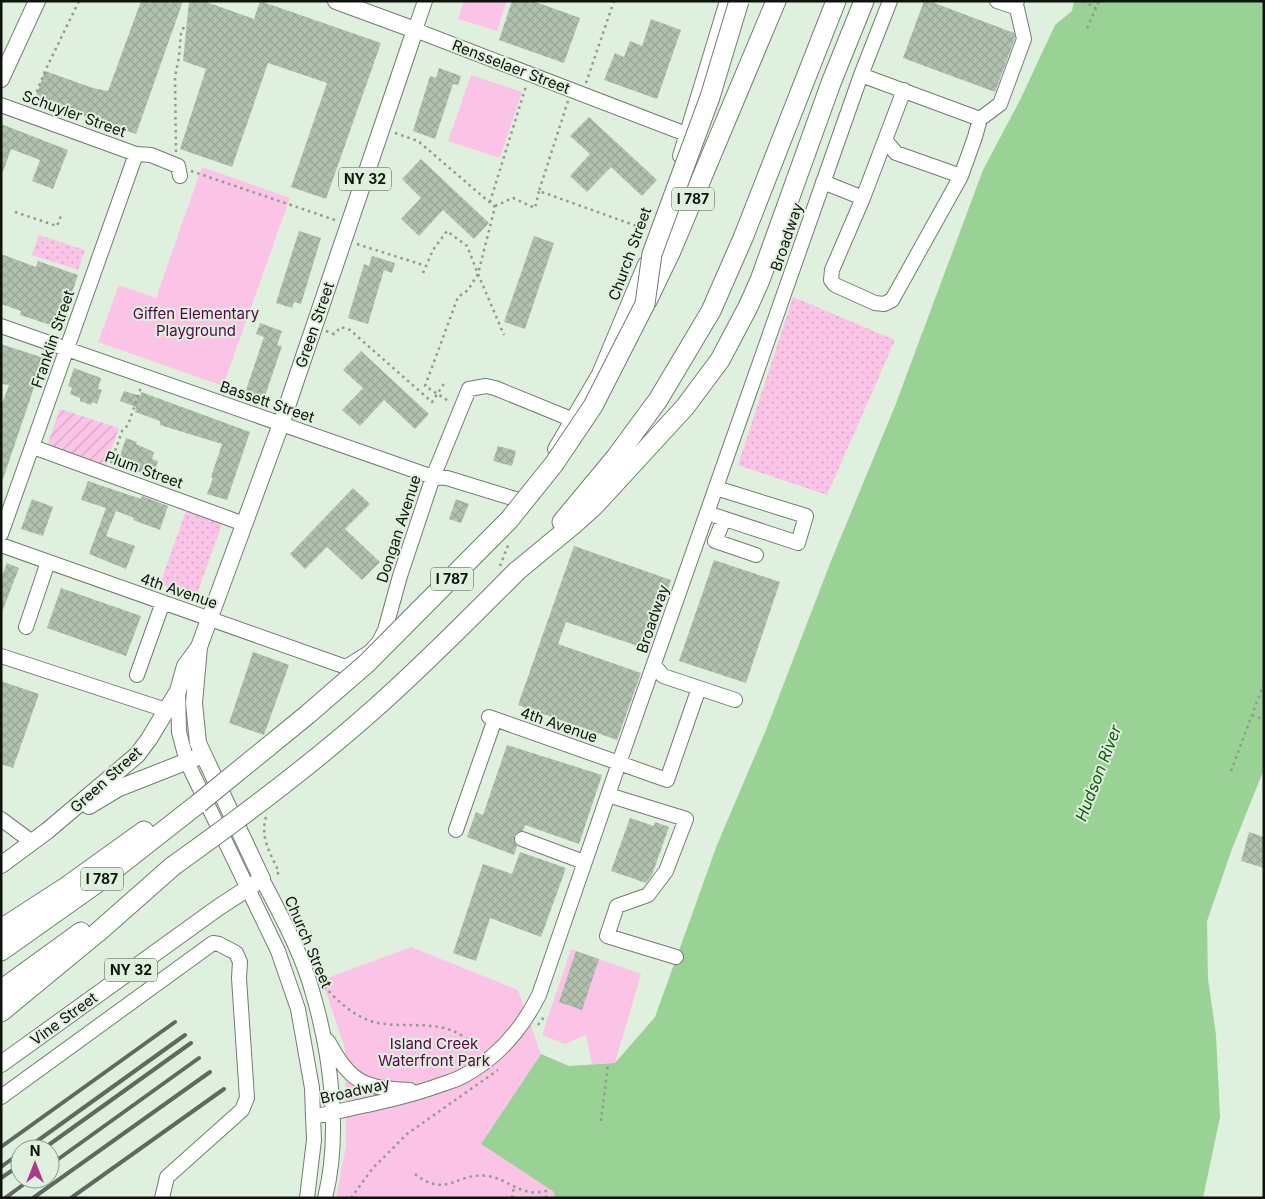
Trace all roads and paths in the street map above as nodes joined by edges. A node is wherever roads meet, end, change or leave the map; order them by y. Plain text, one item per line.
1 (38, 1) edge
2 (79, 1) edge
3 (336, 1) edge
4 (425, 1) edge
5 (614, 1) edge
6 (727, 1) edge
7 (739, 1) edge
8 (776, 1) edge
9 (836, 1) edge
10 (846, 1) edge
11 (864, 1) edge
12 (872, 1) edge
13 (890, 1) edge
14 (997, 1) edge
15 (1083, 1) edge
16 (1099, 1) edge
17 (1017, 2) edge
18 (1096, 8) junction
19 (184, 28) dead end
20 (1087, 28) dead end
21 (415, 30) junction
22 (530, 74) junction
23 (861, 74) junction
24 (1, 79) edge
25 (831, 83) junction
26 (904, 90) junction
27 (576, 92) junction
28 (1, 105) edge
29 (795, 108) junction
30 (28, 115) junction
31 (980, 119) junction
32 (382, 129) junction
33 (686, 134) junction
34 (885, 140) junction
35 (136, 154) junction
36 (179, 171) junction
37 (961, 176) junction
38 (823, 182) junction
39 (540, 191) junction
40 (863, 198) junction
41 (490, 202) junction
42 (495, 206) junction
43 (15, 212) dead end
44 (62, 213) dead end
45 (349, 225) junction
46 (655, 232) junction
47 (344, 240) junction
48 (426, 266) junction
49 (423, 274) dead end
50 (478, 274) junction
51 (646, 304) junction
52 (1, 326) edge
53 (314, 327) junction
54 (504, 335) dead end
55 (66, 349) junction
56 (144, 376) junction
57 (445, 382) dead end
58 (437, 394) junction
59 (460, 409) junction
60 (571, 419) junction
61 (281, 424) junction
62 (33, 447) junction
63 (108, 474) junction
64 (432, 477) junction
65 (716, 488) junction
66 (525, 502) joint
67 (707, 513) junction
68 (724, 519) junction
69 (244, 524) junction
70 (1, 534) edge
71 (1, 546) edge
72 (756, 555) dead end
73 (48, 562) junction
74 (517, 571) junction
75 (163, 602) junction
76 (210, 619) junction
77 (26, 627) dead end
78 (200, 647) junction
79 (1, 656) edge
80 (654, 665) junction
81 (346, 667) joint
82 (137, 676) dead end
83 (1264, 683) edge
84 (699, 688) junction
85 (178, 691) junction
86 (735, 700) dead end
87 (166, 710) junction
88 (1252, 715) junction
89 (1264, 720) edge
90 (203, 755) junction
91 (187, 762) junction
92 (619, 763) junction
93 (1231, 771) dead end
94 (608, 795) junction
95 (198, 803) junction
96 (1, 819) edge
97 (456, 830) dead end
98 (48, 831) junction
99 (522, 839) dead end
100 (32, 842) junction
101 (584, 862) junction
102 (1, 865) edge
103 (173, 866) junction
104 (256, 884) junction
105 (1, 929) edge
106 (1, 952) edge
107 (676, 957) dead end
108 (1, 990) edge
109 (313, 993) junction
110 (1, 1012) edge
111 (544, 1017) dead end
112 (534, 1031) dead end
113 (322, 1032) junction
114 (479, 1053) dead end
115 (1, 1064) edge
116 (608, 1064) dead end
117 (500, 1068) dead end
118 (426, 1090) junction
119 (1, 1097) edge
120 (332, 1112) junction
121 (313, 1117) junction
122 (601, 1121) dead end
123 (415, 1174) dead end
124 (514, 1187) junction
125 (162, 1198) edge
126 (308, 1198) edge
127 (325, 1198) edge
128 (351, 1198) edge
129 (512, 1198) edge
130 (546, 1198) edge

1 - 24 main road
2 - 30 path
3 - 21 main road, Rensselaer Street
4 - 21 street, Green Street
5 - 27 path
6 - 33 street, Church Street
7 - 51 highway, bridge
8 - 51 highway, I 787
9 - 29 highway, I 787
10 - 29 highway
11 - 25 highway
12 - 25 highway
13 - 23 street, Broadway
14 - 17 street
15 - 18 path
16 - 18 path
17 - 31 street
18 - 20 path
19 - 36 path
21 - 22 street, Rensselaer Street
21 - 32 main road, Green Street / NY 32
22 - 27 street, Rensselaer Street
22 - 41 path
23 - 26 street
23 - 38 street, Broadway
25 - 74 highway
26 - 31 street
26 - 34 street
27 - 33 street, Rensselaer Street
27 - 39 path
28 - 30 street, Schuyler Street
29 - 74 highway, I 787
30 - 35 street, Schuyler Street
31 - 37 street
32 - 41 path
32 - 45 main road, Green Street / NY 32
33 - 46 street, Church Street
34 - 37 street
34 - 40 street
35 - 36 street, Schuyler Street
35 - 55 street, Franklin Street
36 - 45 path
37 - 40 street
38 - 40 street
38 - 65 street, Broadway
39 - 42 path
39 - 46 path
41 - 42 path
42 - 50 path
43 - 44 path
45 - 47 main road, Green Street / NY 32
46 - 60 street, Church Street
47 - 48 path
47 - 53 main road, Green Street / NY 32
48 - 49 path
48 - 50 path
50 - 54 path
50 - 58 path
51 - 95 highway, I 787, bridge
52 - 55 street, Bassett Street
53 - 58 path
53 - 61 main road, Green Street / NY 32
55 - 56 street, Bassett Street
55 - 62 street, Franklin Street
56 - 61 street, Bassett Street
56 - 63 path
57 - 58 path
58 - 59 path
59 - 60 street, Dongan Avenue
59 - 64 street, Dongan Avenue
60 - 66 street, Church Street
61 - 64 street, Bassett Street
61 - 69 main road, Green Street / NY 32
62 - 63 street, Plum Street
62 - 70 street, Franklin Street
63 - 69 street, Plum Street
64 - 66 street, Bassett Street
64 - 81 street, Dongan Avenue
65 - 67 street, Broadway
65 - 68 street
67 - 68 street
67 - 80 street, Broadway
68 - 72 street
69 - 76 main road, Green Street / NY 32
71 - 73 street, 4th Avenue
73 - 75 street, 4th Avenue
73 - 77 street
74 - 103 highway, I 787, bridge
75 - 76 street, 4th Avenue
75 - 82 street
76 - 78 main road, Green Street / NY 32
76 - 81 street, 4th Avenue
78 - 85 main road, Green Street
78 - 90 main road, Green Street / NY 32
79 - 87 street
80 - 84 street
80 - 92 street, Broadway
83 - 88 path
84 - 86 street
84 - 92 street, 4th Avenue
85 - 87 main road, Green Street
85 - 91 street
87 - 98 main road, Green Street
88 - 89 path
88 - 93 path
90 - 91 main road
90 - 104 main road, NY 32
91 - 98 main road
91 - 104 street
92 - 94 street, Broadway
92 - 97 street, 4th Avenue
94 - 101 street, Broadway
94 - 107 street
95 - 105 highway
95 - 106 highway, I 787
96 - 100 street
98 - 100 main road, Green Street
99 - 101 street
100 - 102 main road, Green Street
101 - 118 street, Broadway
103 - 108 highway, I 787
103 - 110 highway
104 - 109 street, Church Street
104 - 115 main road, Vine Street / NY 32
104 - 121 street, Church Street
109 - 113 street, Church Street
109 - 114 path
111 - 112 path
113 - 118 street
113 - 120 street, Church Street
116 - 122 path
117 - 128 path
118 - 120 street, Broadway
119 - 125 street
120 - 121 street, Broadway
120 - 127 street, Church Street
121 - 126 street, Church Street
123 - 124 path
124 - 129 path
124 - 130 path

